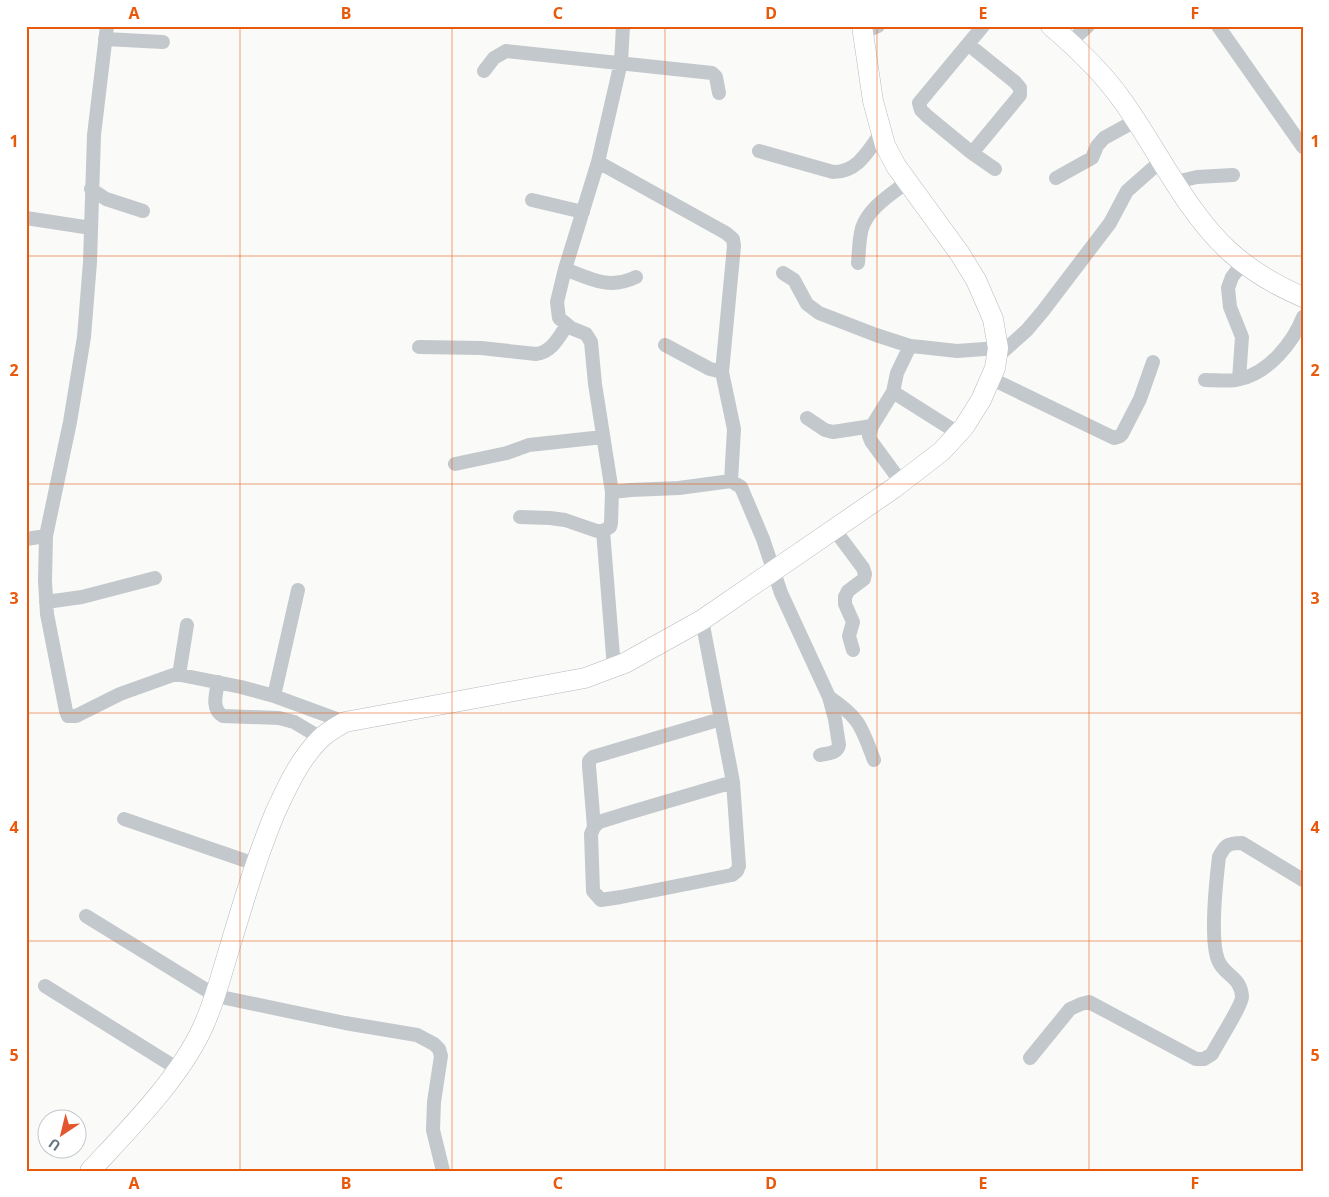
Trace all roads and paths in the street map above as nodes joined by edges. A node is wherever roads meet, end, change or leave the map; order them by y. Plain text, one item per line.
1 (623, 26) edge
2 (982, 26) edge
3 (1051, 26) edge
4 (1088, 26) edge
5 (1218, 26) edge
6 (868, 29) edge
7 (106, 33) edge
8 (163, 42) dead end
9 (1070, 42) junction
10 (969, 44) junction
11 (621, 62) junction
12 (484, 71) dead end
13 (719, 93) dead end
14 (1135, 121) junction
15 (881, 133) junction
16 (1303, 146) edge
17 (759, 151) dead end
18 (972, 153) junction
19 (1161, 160) junction
20 (598, 162) junction
21 (995, 169) dead end
22 (1233, 176) dead end
23 (1056, 178) dead end
24 (908, 181) junction
25 (1176, 182) junction
26 (91, 189) junction
27 (532, 200) dead end
28 (144, 211) dead end
29 (583, 212) junction
30 (26, 218) edge
31 (91, 228) junction
32 (858, 263) dead end
33 (1244, 263) junction
34 (565, 269) junction
35 (783, 272) dead end
36 (636, 277) dead end
37 (1303, 297) edge
38 (1303, 317) edge
39 (567, 325) junction
40 (665, 345) dead end
41 (910, 346) junction
42 (419, 348) dead end
43 (998, 352) junction
44 (1153, 362) dead end
45 (722, 372) junction
46 (992, 379) junction
47 (1239, 379) junction
48 (1205, 380) dead end
49 (893, 392) junction
50 (807, 418) dead end
51 (872, 426) junction
52 (958, 433) junction
53 (603, 437) junction
54 (455, 464) dead end
55 (731, 481) junction
56 (901, 482) junction
57 (612, 492) junction
58 (520, 517) dead end
59 (834, 530) junction
60 (602, 531) junction
61 (46, 536) junction
62 (26, 539) edge
63 (774, 571) junction
64 (155, 578) dead end
65 (298, 590) dead end
66 (46, 602) junction
67 (702, 620) junction
68 (187, 625) dead end
69 (853, 650) dead end
70 (614, 668) junction
71 (179, 675) junction
72 (218, 682) junction
73 (274, 696) junction
74 (829, 697) junction
75 (721, 719) junction
76 (345, 722) junction
77 (321, 738) junction
78 (820, 755) dead end
79 (874, 760) dead end
80 (733, 782) junction
81 (124, 819) dead end
82 (594, 827) junction
83 (255, 864) junction
84 (1303, 880) edge
85 (86, 916) dead end
86 (45, 986) dead end
87 (216, 996) junction
88 (1030, 1058) dead end
89 (178, 1070) junction
90 (90, 1171) edge
91 (443, 1171) edge

1 - 11 street
2 - 10 street
3 - 9 main road
4 - 9 street
5 - 16 street
6 - 15 main road
7 - 8 street
7 - 26 street
9 - 14 main road
10 - 18 street
10 - 18 street
11 - 12 street
11 - 13 street
11 - 20 street
14 - 19 main road
14 - 23 street
15 - 17 street
15 - 24 main road
18 - 21 street
19 - 25 main road
19 - 43 street
20 - 29 street
20 - 45 street
22 - 25 street
24 - 32 street
24 - 43 main road
25 - 33 main road
26 - 28 street
26 - 31 street
27 - 29 street
29 - 34 street
30 - 31 street
31 - 61 street
33 - 37 main road
33 - 47 street
34 - 36 street
34 - 39 street
35 - 41 street
38 - 47 street
39 - 42 street
39 - 53 street
40 - 45 street
41 - 43 street
41 - 49 street
43 - 46 main road
44 - 46 street
45 - 55 street
46 - 52 main road
47 - 48 street
49 - 51 street
49 - 52 street
50 - 51 street
51 - 56 street
52 - 56 main road
53 - 54 street
53 - 57 street
55 - 57 street
55 - 63 street
56 - 59 main road
57 - 60 street
58 - 60 street
59 - 63 main road
59 - 69 street
60 - 70 street
61 - 62 street
61 - 66 street
63 - 67 main road
63 - 74 street
64 - 66 street
65 - 73 street
66 - 71 street
67 - 70 main road
67 - 75 street
68 - 71 street
70 - 76 main road
71 - 72 street
72 - 73 street
72 - 77 street
73 - 76 street
74 - 78 street
74 - 79 street
75 - 80 street
75 - 82 street
76 - 77 main road
77 - 83 main road
80 - 82 street
80 - 82 street
81 - 83 street
83 - 87 main road
84 - 88 street
85 - 87 street
86 - 89 street
87 - 89 main road
87 - 91 street
89 - 90 main road

